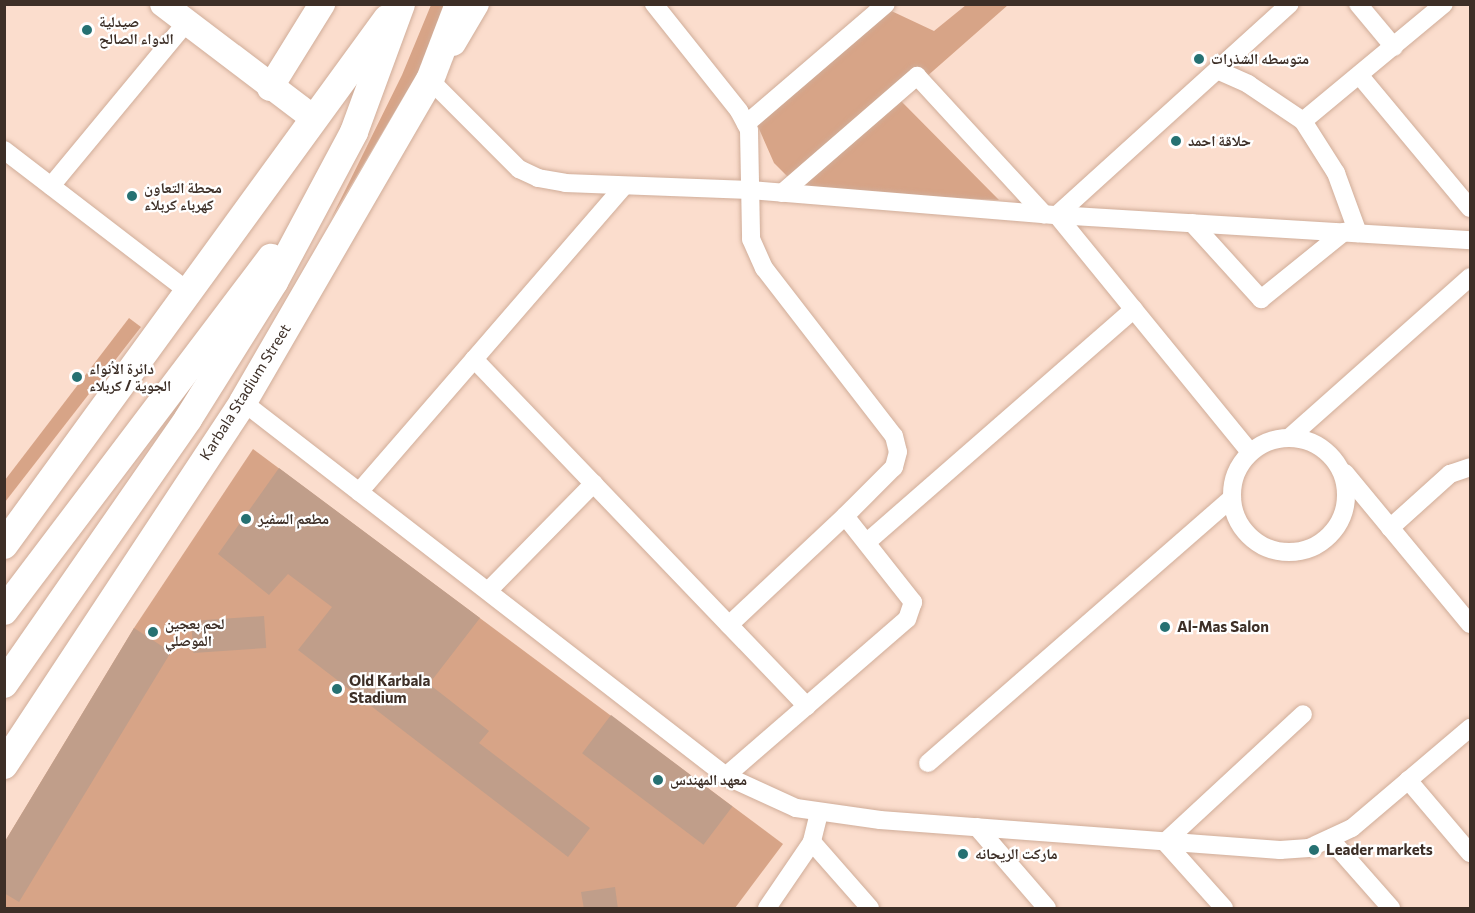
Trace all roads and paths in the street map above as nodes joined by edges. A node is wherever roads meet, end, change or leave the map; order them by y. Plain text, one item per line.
1 (163, 4) edge
2 (322, 4) edge
3 (398, 4) edge
4 (654, 4) edge
5 (886, 4) edge
6 (1290, 4) edge
7 (1358, 4) edge
8 (1444, 4) edge
9 (461, 8) edge
10 (186, 23) junction
11 (1394, 47) junction
12 (1217, 70) junction
13 (1360, 76) junction
14 (430, 80) junction
15 (270, 88) junction
16 (313, 118) junction
17 (1303, 121) junction
18 (746, 124) junction
19 (4, 150) edge
20 (342, 153) junction
21 (51, 186) junction
22 (623, 187) junction
23 (750, 190) junction
24 (782, 193) junction
25 (1470, 208) edge
26 (1050, 215) junction
27 (1192, 224) junction
28 (1351, 233) junction
29 (1470, 240) edge
30 (1470, 277) edge
31 (189, 292) junction
32 (1134, 309) junction
33 (474, 359) junction
34 (243, 402) junction
35 (1290, 437) junction
36 (1250, 452) junction
37 (1470, 467) edge
38 (1342, 469) junction
39 (594, 483) junction
40 (359, 492) junction
41 (1232, 498) junction
42 (845, 516) junction
43 (1390, 528) junction
44 (867, 542) junction
45 (4, 545) edge
46 (488, 591) junction
47 (4, 611) edge
48 (1470, 624) edge
49 (729, 625) junction
50 (4, 684) edge
51 (807, 706) junction
52 (1303, 714) dead end
53 (1470, 728) edge
54 (928, 763) dead end
55 (4, 765) edge
56 (726, 776) junction
57 (1408, 780) junction
58 (819, 813) junction
59 (977, 827) junction
60 (1331, 840) junction
61 (812, 842) junction
62 (1165, 842) junction
63 (1470, 853) edge
64 (766, 909) edge
65 (870, 909) edge
66 (1047, 909) edge
67 (1224, 909) edge
68 (1391, 909) edge

1 - 10 street
2 - 15 street
3 - 16 main road
3 - 20 main road
4 - 18 street
5 - 18 street
6 - 12 street
7 - 11 street
8 - 11 street
9 - 14 main road, Karbala Stadium Street
10 - 15 street
10 - 21 street
11 - 13 street
12 - 17 street
12 - 26 street
13 - 17 street
13 - 25 street
14 - 22 street
14 - 34 main road, Karbala Stadium Street
15 - 16 street
16 - 31 main road
17 - 28 street
18 - 23 street
19 - 21 street
20 - 47 main road
20 - 50 main road
21 - 31 street
22 - 23 street
22 - 33 street
23 - 24 street
23 - 42 street
24 - 26 street
24 - 26 street
26 - 27 street
26 - 32 street
27 - 28 street
27 - 28 street
28 - 29 street
30 - 35 street
31 - 45 main road
32 - 36 street
32 - 44 street
33 - 39 street
33 - 40 street
34 - 40 street
34 - 55 main road, Karbala Stadium Street
35 - 36 street
35 - 38 street
36 - 41 street
37 - 43 street
38 - 41 street
38 - 43 street
39 - 46 street
39 - 49 street
40 - 46 street
41 - 54 street
42 - 44 street
42 - 49 street
43 - 48 street
44 - 51 street
46 - 56 street
49 - 51 street
51 - 56 street
52 - 62 street
53 - 57 street
56 - 58 street
57 - 60 street
57 - 63 street
58 - 59 street
58 - 61 street
59 - 62 street
59 - 66 street
60 - 62 street
60 - 68 street
61 - 64 street
61 - 65 street
62 - 67 street

